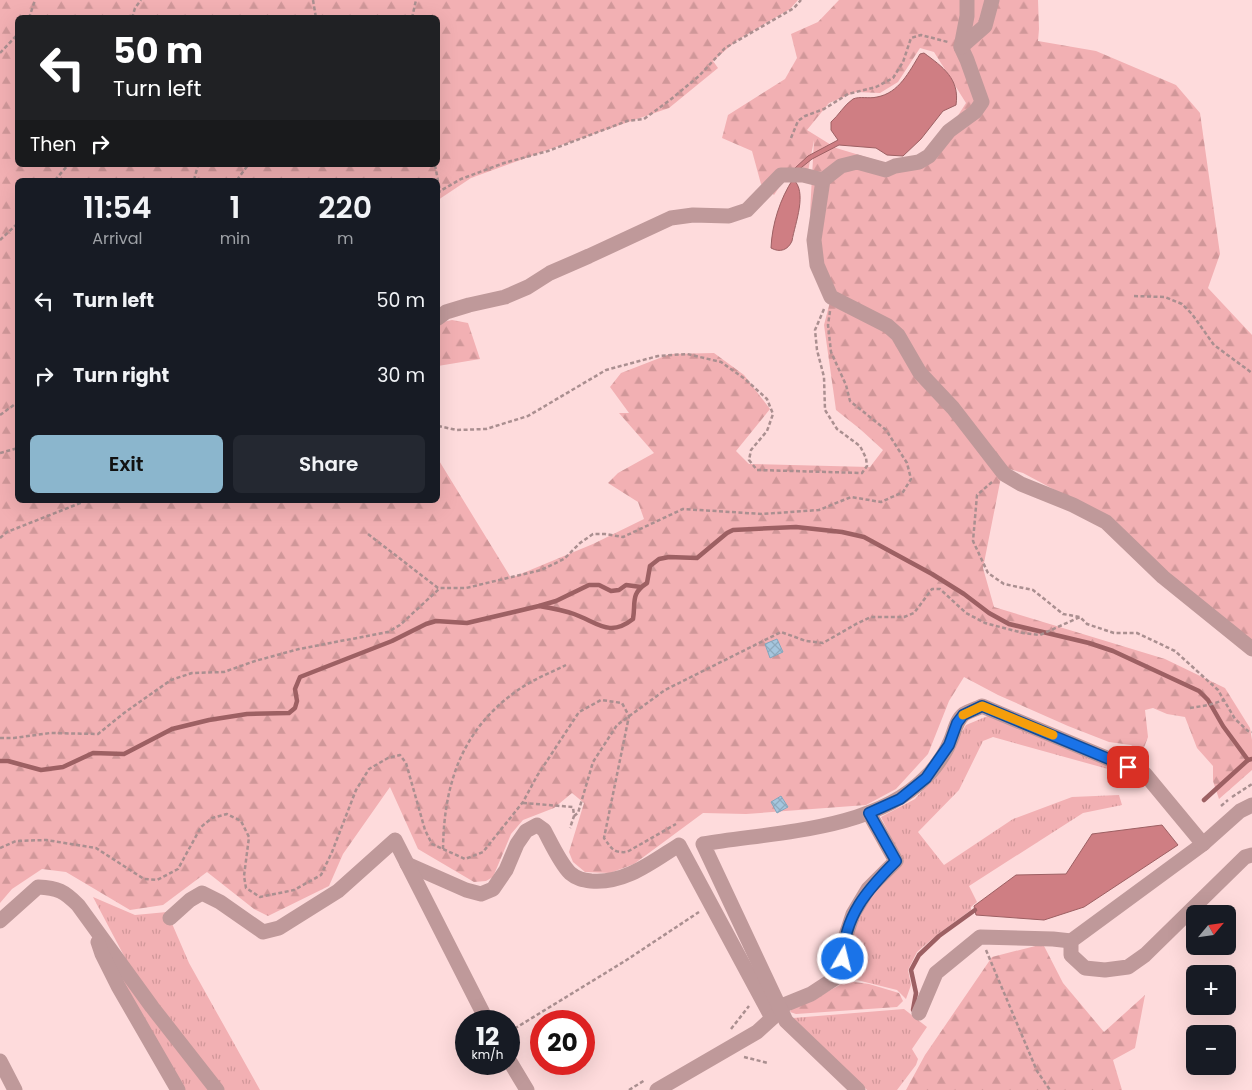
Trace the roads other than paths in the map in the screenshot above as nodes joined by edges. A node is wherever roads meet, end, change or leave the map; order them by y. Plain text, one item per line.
1 (967, 0) edge
2 (992, 0) edge
3 (961, 47) junction
4 (823, 180) junction
5 (440, 316) edge
6 (1252, 649) edge
7 (1252, 805) edge
8 (869, 813) junction
9 (1203, 844) junction
10 (1252, 855) edge
11 (407, 864) junction
12 (170, 918) dead end
13 (0, 921) edge
14 (94, 926) junction
15 (1071, 941) junction
16 (481, 1010) edge
17 (778, 1012) junction
18 (919, 1012) dead end
19 (0, 1061) edge
20 (518, 1075) edge
21 (15, 1090) edge
22 (178, 1090) edge
23 (217, 1090) edge
24 (527, 1090) edge
25 (657, 1090) edge
26 (858, 1090) edge

1 - 3 street
2 - 3 street
3 - 4 street
4 - 5 street
4 - 6 street
7 - 9 street
8 - 9 street
8 - 17 street
8 - 17 street
9 - 15 street
10 - 15 street
11 - 12 street
11 - 16 street
11 - 17 street
13 - 14 street
14 - 22 street
14 - 23 street
15 - 18 street
17 - 25 street
17 - 26 street
19 - 21 street
20 - 24 street

